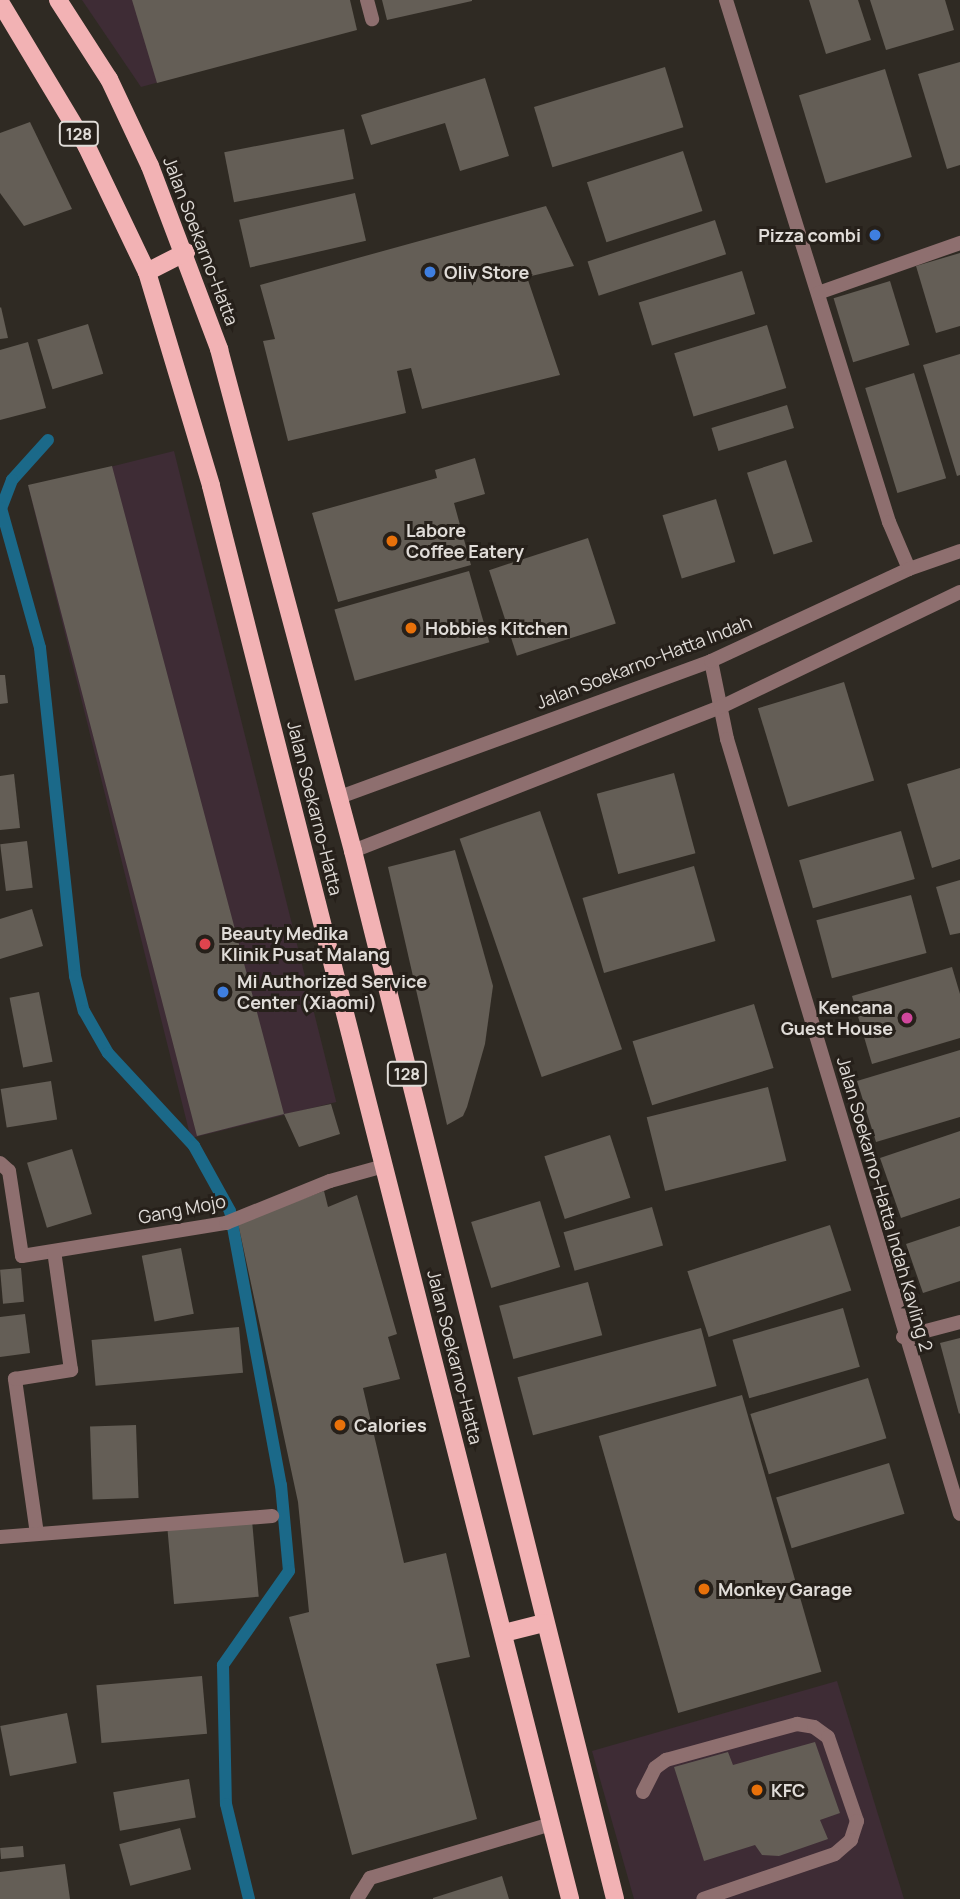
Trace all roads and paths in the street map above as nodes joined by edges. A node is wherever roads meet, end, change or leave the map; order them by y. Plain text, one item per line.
1 (58, 0) edge
2 (367, 0) edge
3 (726, 0) edge
4 (0, 2) edge
5 (372, 19) dead end
6 (960, 243) edge
7 (186, 252) junction
8 (147, 272) junction
9 (818, 293) junction
10 (960, 551) edge
11 (909, 569) junction
12 (960, 592) edge
13 (711, 661) junction
14 (721, 707) junction
15 (337, 798) junction
16 (353, 851) junction
17 (0, 1163) edge
18 (384, 1166) junction
19 (54, 1251) junction
20 (960, 1322) edge
21 (904, 1337) junction
22 (960, 1514) edge
23 (272, 1516) dead end
24 (37, 1534) junction
25 (0, 1537) edge
26 (544, 1623) junction
27 (504, 1633) junction
28 (643, 1792) dead end
29 (551, 1824) junction
30 (357, 1899) edge
31 (570, 1899) edge
32 (615, 1899) edge
33 (703, 1899) edge

1 - 7 main road, Jalan Soekarno-Hatta / 128
2 - 5 street
3 - 9 street
4 - 8 main road, Jalan Soekarno-Hatta / 128
6 - 9 street
7 - 8 main road
7 - 15 main road, Jalan Soekarno-Hatta / 128
8 - 18 main road, Jalan Soekarno-Hatta / 128
9 - 11 street
10 - 11 street, Jalan Soekarno-Hatta Indah
11 - 13 street, Jalan Soekarno-Hatta Indah
12 - 14 street
13 - 14 street, Jalan Soekarno-Hatta Indah Kavling 2
13 - 15 street, Jalan Soekarno-Hatta Indah
14 - 16 street
14 - 21 street, Jalan Soekarno-Hatta Indah Kavling 2
15 - 16 main road, Jalan Soekarno-Hatta / 128
16 - 26 main road, Jalan Soekarno-Hatta / 128
17 - 19 street, Gang Mojo
18 - 19 street, Gang Mojo
18 - 27 main road, Jalan Soekarno-Hatta / 128
19 - 24 street
20 - 21 street
21 - 22 street, Jalan Soekarno-Hatta Indah Kavling 2
23 - 24 street
24 - 25 street
26 - 27 main road
26 - 32 main road, Jalan Soekarno-Hatta / 128
27 - 29 main road, Jalan Soekarno-Hatta / 128
28 - 33 street
29 - 30 street
29 - 31 main road, Jalan Soekarno-Hatta / 128

